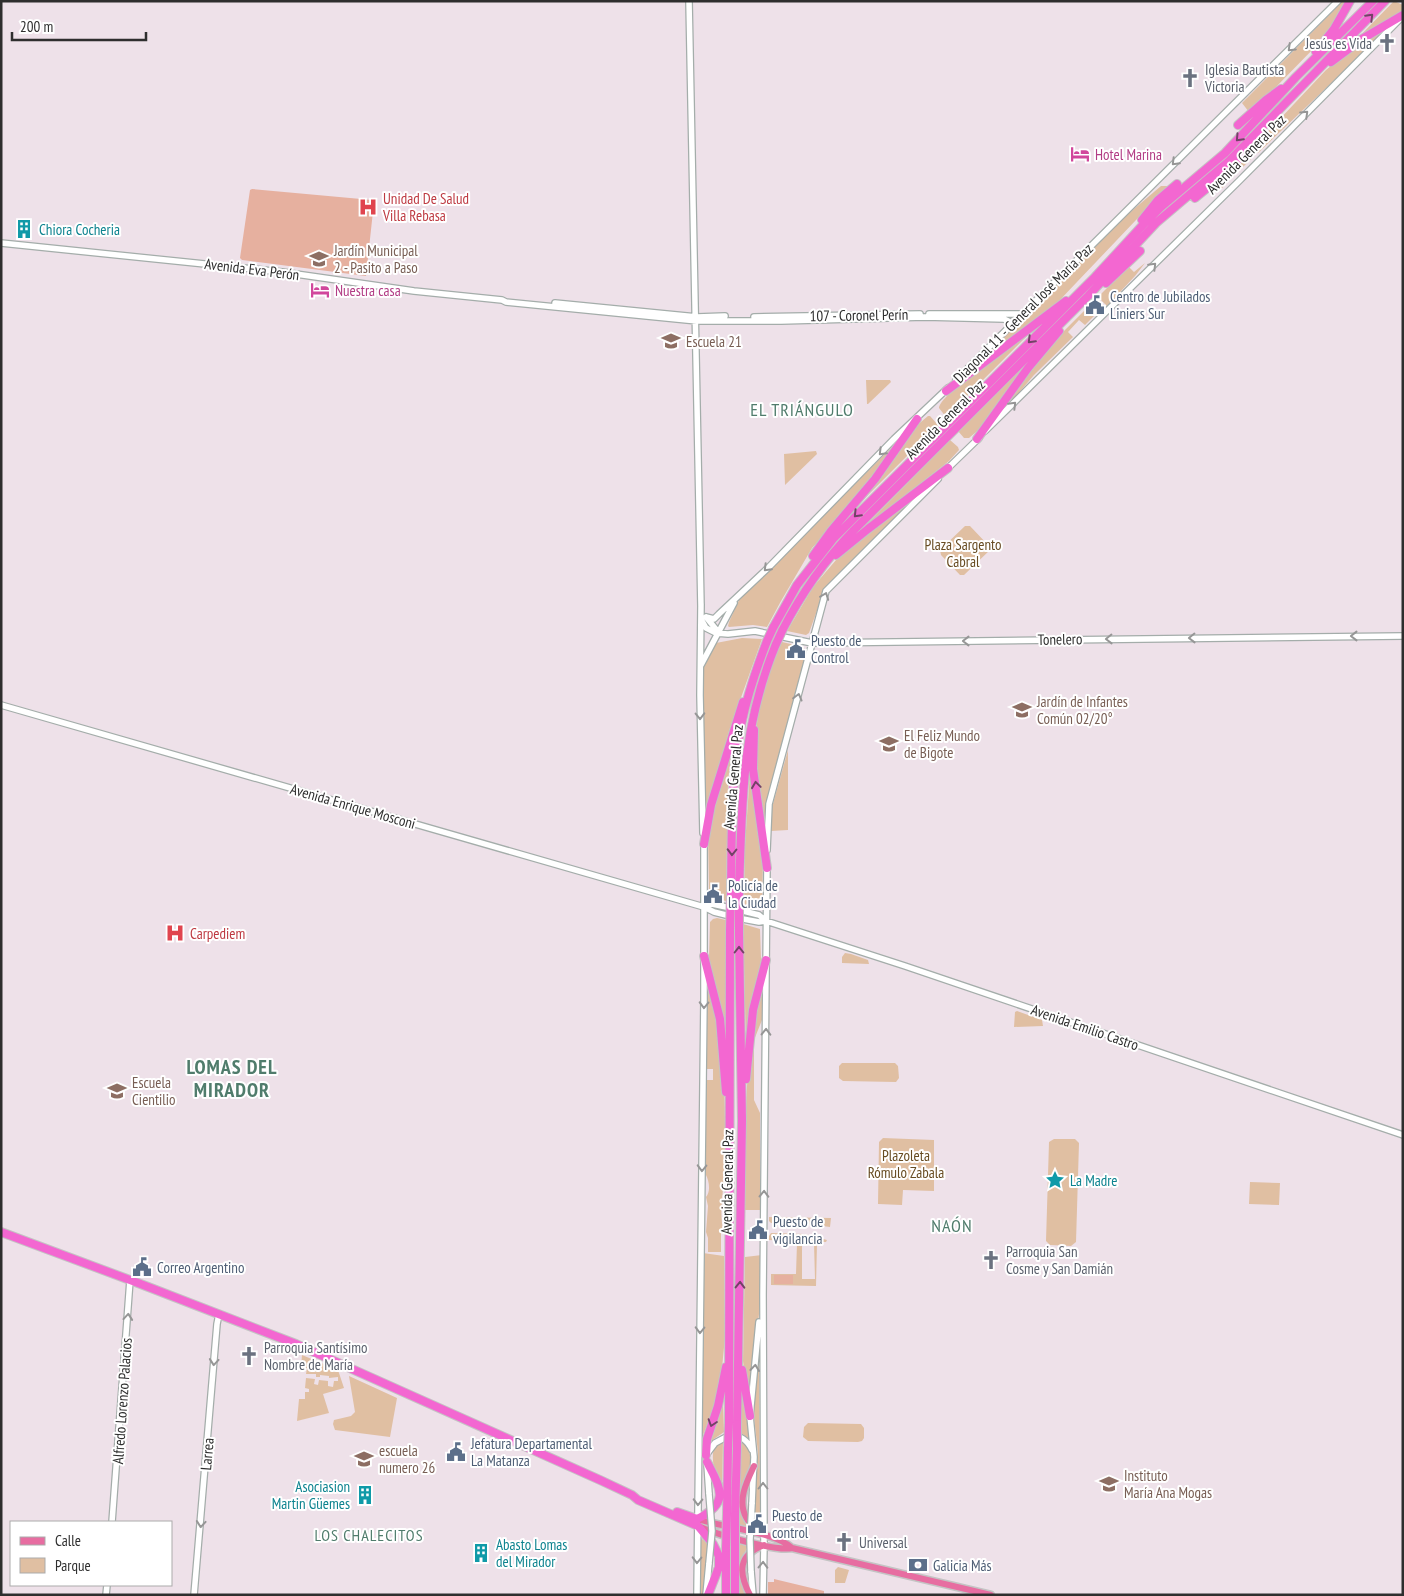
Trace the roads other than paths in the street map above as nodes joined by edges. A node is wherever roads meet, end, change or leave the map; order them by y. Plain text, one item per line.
1 (689, 1) edge
2 (1338, 1) edge
3 (1350, 1) edge
4 (1373, 1) edge
5 (1385, 1) edge
6 (1403, 16) edge
7 (1294, 80) junction
8 (1298, 88) junction
9 (1269, 119) junction
10 (1238, 125) dead end
11 (1177, 184) dead end
12 (1195, 198) dead end
13 (1, 243) edge
14 (1121, 249) junction
15 (1140, 251) dead end
16 (1078, 293) junction
17 (1085, 298) junction
18 (1022, 314) junction
19 (697, 319) junction
20 (1012, 323) junction
21 (946, 391) junction
22 (917, 419) joint
23 (978, 439) junction
24 (896, 443) junction
25 (948, 468) junction
26 (797, 585) junction
27 (804, 590) junction
28 (736, 598) junction
29 (703, 617) junction
30 (719, 633) junction
31 (1403, 636) edge
32 (812, 643) junction
33 (700, 667) junction
34 (752, 682) junction
35 (757, 698) junction
36 (1, 705) edge
37 (704, 844) junction
38 (767, 868) junction
39 (704, 907) junction
40 (726, 907) dead end
41 (743, 911) dead end
42 (726, 915) dead end
43 (743, 919) dead end
44 (766, 920) junction
45 (704, 956) junction
46 (766, 960) junction
47 (742, 1121) junction
48 (730, 1133) junction
49 (1403, 1135) edge
50 (1, 1232) edge
51 (130, 1280) junction
52 (762, 1295) junction
53 (220, 1314) junction
54 (730, 1348) junction
55 (739, 1351) junction
56 (750, 1416) junction
57 (733, 1424) junction
58 (754, 1456) junction
59 (706, 1458) junction
60 (754, 1466) junction
61 (731, 1514) junction
62 (112, 1521) edge
63 (697, 1523) junction
64 (764, 1535) junction
65 (764, 1545) junction
66 (792, 1548) junction
67 (731, 1549) junction
68 (194, 1595) edge
69 (697, 1595) edge
70 (707, 1595) edge
71 (726, 1595) edge
72 (735, 1595) edge
73 (751, 1595) edge
74 (763, 1595) edge
75 (991, 1595) edge

1 - 19 street
2 -> 18 street, Diagonal 11 - General José María Paz
3 - 7 highway
4 - 7 highway, Avenida General Paz
8 -> 5 highway, Avenida General Paz
6 - 8 highway
23 -> 6 street, Avenida General Paz
7 - 10 highway
7 -> 14 highway, Avenida General Paz
8 - 9 highway, Avenida General Paz
9 - 12 highway
9 - 17 highway, Avenida General Paz
11 - 14 highway
13 - 19 street, Avenida Eva Perón
14 - 16 highway, Avenida General Paz
15 - 17 highway
16 - 21 highway
16 -> 26 highway, Avenida General Paz
17 - 23 highway
17 - 27 highway, Avenida General Paz
18 - 19 street, 107 - Coronel Perín
18 - 20 street, Diagonal 11 - General José María Paz
19 - 20 street, 107 - Coronel Perín
19 - 29 street
20 - 21 street, Diagonal 11 - General José María Paz
21 - 22 street, Diagonal 11 - General José María Paz
22 - 24 highway
23 - 25 street, Avenida General Paz
24 - 26 highway
24 -> 28 street
25 - 27 highway
32 -> 25 street, Avenida General Paz
26 - 34 highway, Avenida General Paz, bridge
27 - 35 highway, Avenida General Paz, bridge
28 - 29 street
28 - 30 street
29 - 30 street
29 - 33 street, Avenida General Paz
30 - 32 street, Tonelero
30 - 33 street
31 -> 32 street, Tonelero
38 -> 32 street, Avenida General Paz
33 -> 37 street, Avenida General Paz
34 - 37 highway
34 -> 48 highway, Avenida General Paz, bridge
38 -> 35 highway
47 -> 35 highway, Avenida General Paz, bridge
36 - 39 street, Avenida Enrique Mosconi
37 - 39 street, Avenida General Paz
38 - 44 street, Avenida General Paz
39 - 40 street
39 - 42 street
39 - 45 street, Avenida General Paz
41 - 44 street, Avenida Emilio Castro
43 - 44 street, Avenida Emilio Castro
44 - 46 street, Avenida General Paz
44 - 49 street, Avenida Emilio Castro
45 - 48 highway
45 -> 63 street, Avenida General Paz
46 - 47 highway
52 -> 46 street, Avenida General Paz
55 -> 47 highway, Avenida General Paz
48 - 54 highway, Avenida General Paz
50 - 51 highway
51 - 53 highway
62 -> 51 street, Alfredo Lorenzo Palacios
56 -> 52 street
64 -> 52 street, Avenida General Paz
53 - 63 highway
53 -> 68 street, Larrea
54 - 57 highway, Avenida General Paz
54 -> 59 highway
55 - 56 highway
55 - 57 highway, Avenida General Paz
56 - 58 street
57 - 61 highway, Avenida General Paz, bridge
57 - 61 highway, Avenida General Paz, bridge
58 - 59 street
58 - 60 street
59 - 63 highway
59 - 70 street, bridge
60 - 64 main road
60 - 73 street, bridge
61 - 67 highway, Avenida General Paz, bridge
63 - 64 main road
63 - 65 main road
63 -> 69 street, Avenida General Paz
63 - 70 highway
64 - 65 street, Avenida General Paz
64 - 66 main road
65 - 66 main road
65 - 73 main road
74 -> 65 street, Avenida General Paz
66 - 75 main road
67 - 71 highway, Avenida General Paz
67 - 72 highway, Avenida General Paz

